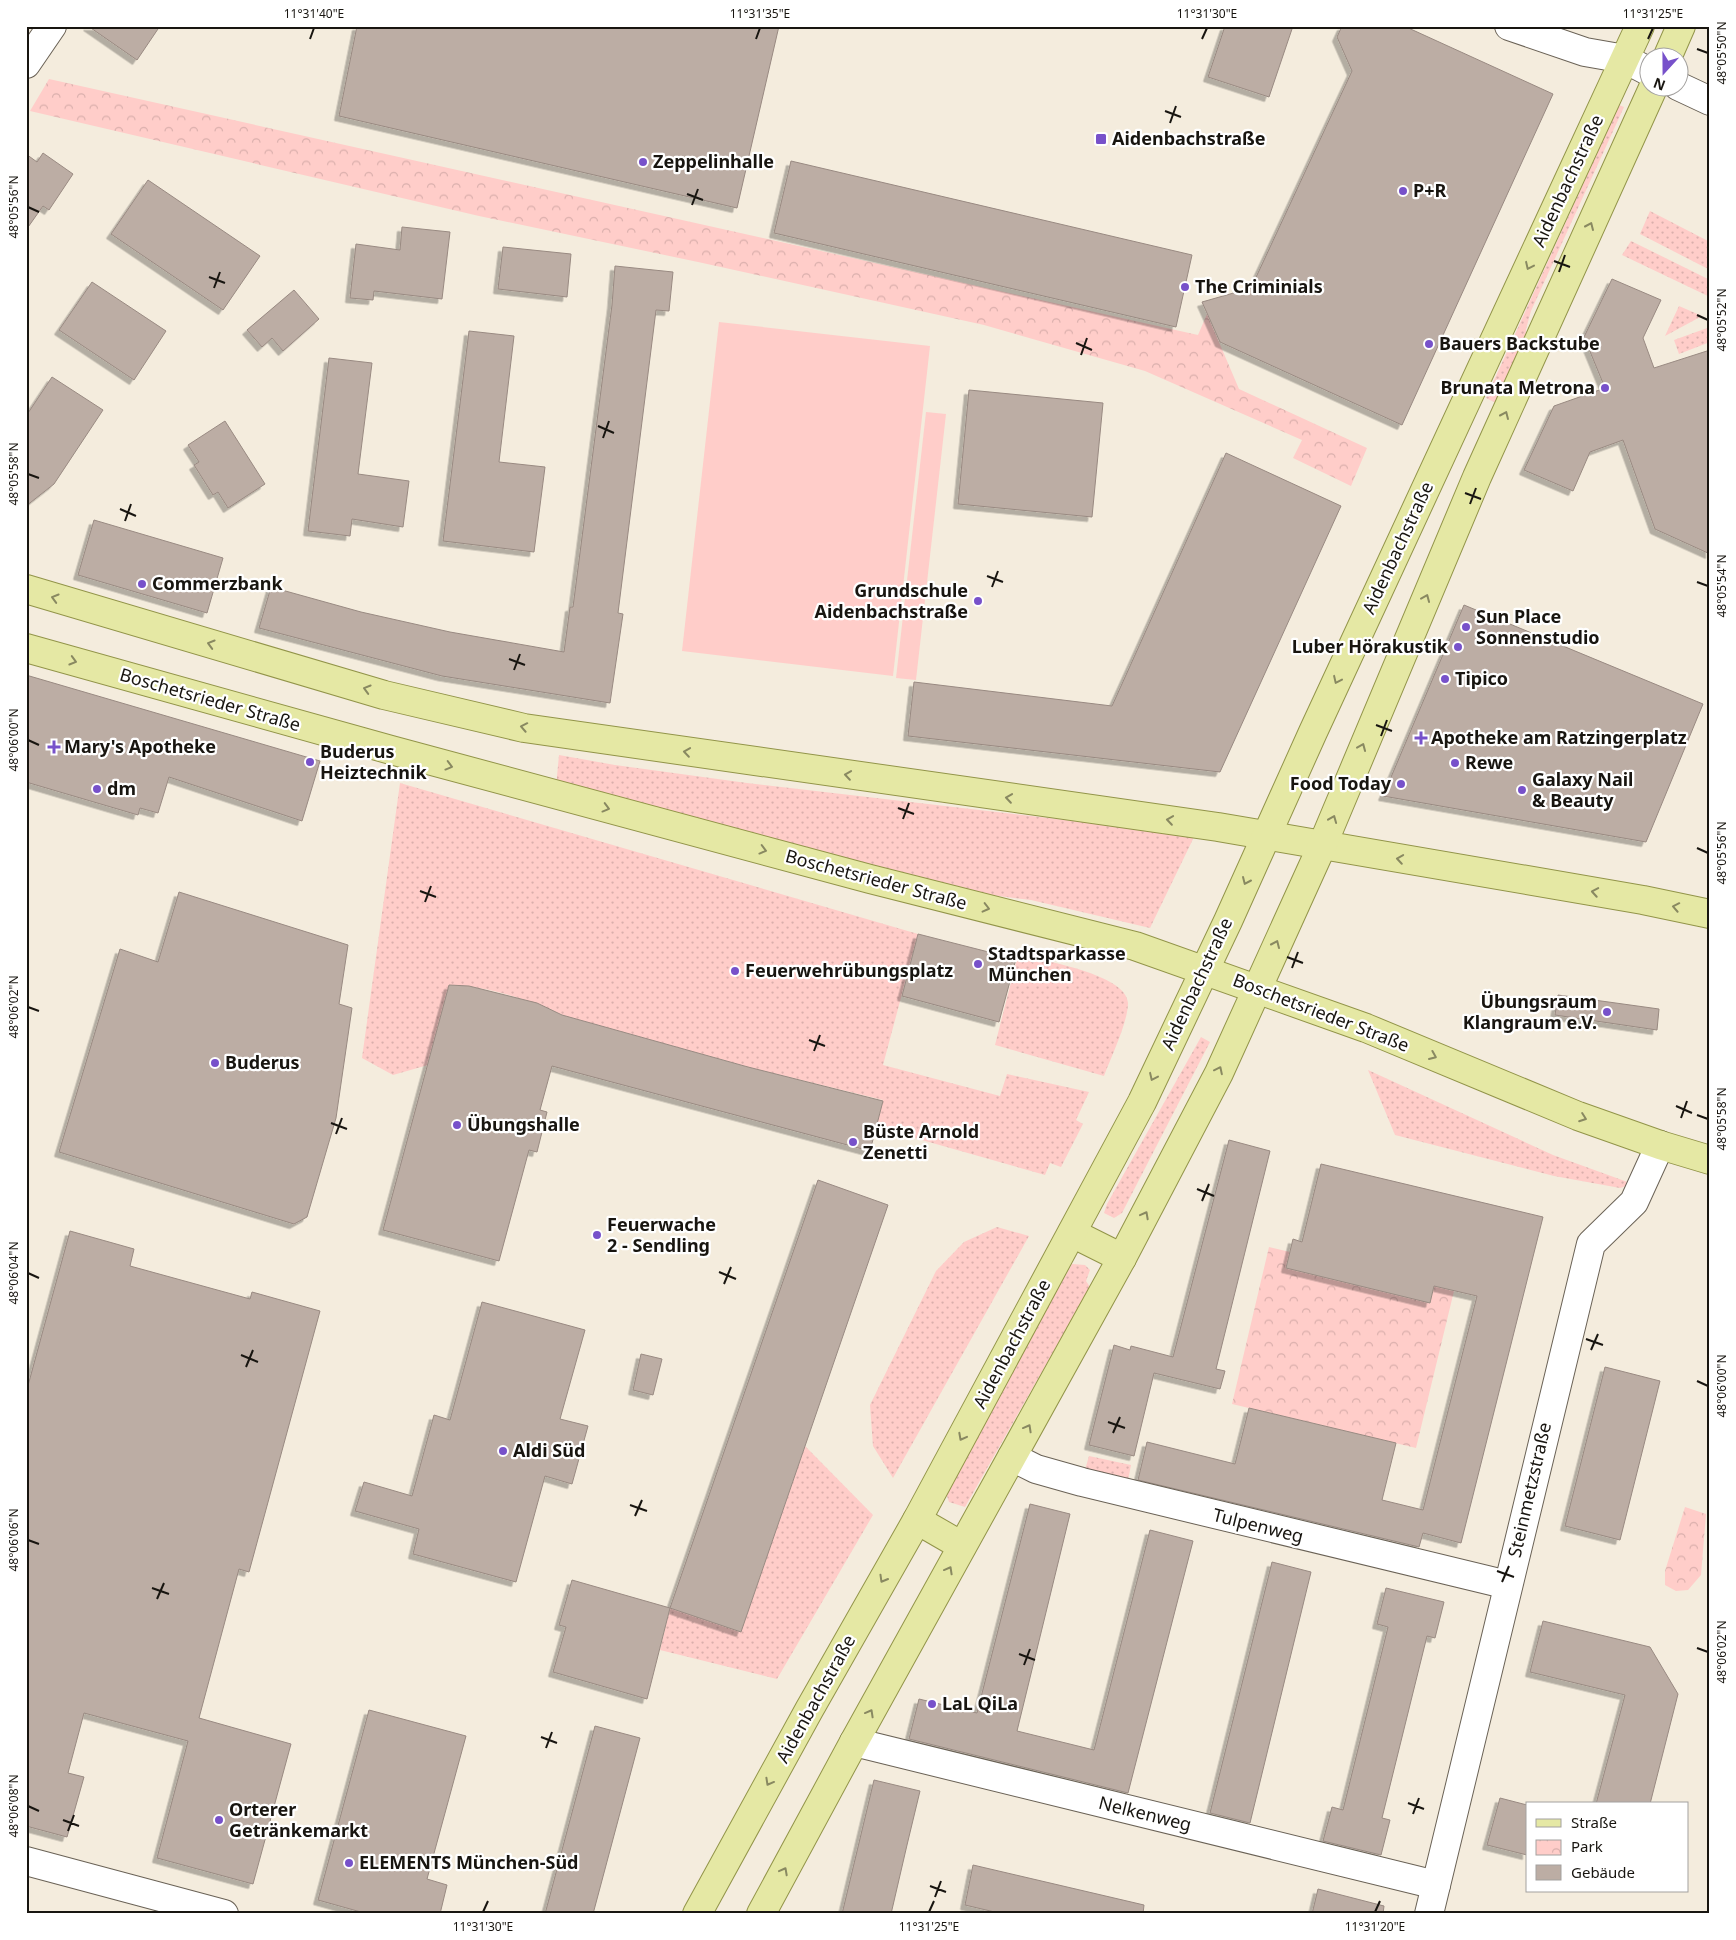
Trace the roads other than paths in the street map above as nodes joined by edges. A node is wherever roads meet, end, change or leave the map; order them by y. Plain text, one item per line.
1 (52, 26) edge
2 (1510, 26) edge
3 (1640, 26) edge
4 (1681, 26) edge
5 (1671, 48) edge
6 (26, 64) edge
7 (1637, 65) edge
8 (1688, 91) edge
9 (1648, 98) edge
10 (1710, 101) edge
11 (1438, 461) junction
12 (1477, 477) junction
13 (26, 589) edge
14 (26, 648) edge
15 (1266, 837) junction
16 (1322, 846) junction
17 (1710, 914) edge
18 (1204, 970) junction
19 (1257, 988) junction
20 (1660, 1145) junction
21 (1710, 1160) edge
22 (1072, 1233) junction
23 (1122, 1258) junction
24 (1012, 1457) junction
25 (917, 1520) junction
26 (962, 1546) junction
27 (1508, 1585) junction
28 (854, 1742) junction
29 (26, 1862) edge
30 (1436, 1885) junction
31 (224, 1914) edge
32 (697, 1914) edge
33 (761, 1914) edge
34 (1429, 1914) edge

1 - 6 street
2 - 7 street
3 - 7 main road, Aidenbachstraße
4 - 5 main road
7 -> 11 main road, Aidenbachstraße
8 - 10 street
12 -> 9 main road
11 - 12 main road
11 -> 15 main road, Aidenbachstraße
16 -> 12 main road
15 -> 13 main road
14 -> 18 main road, Boschetsrieder Straße
15 - 16 main road
15 -> 18 main road, Aidenbachstraße
17 -> 16 main road
19 -> 16 main road
18 - 19 main road, Boschetsrieder Straße
18 -> 22 main road, Aidenbachstraße
19 -> 20 main road, Boschetsrieder Straße
23 -> 19 main road
20 - 21 main road, Boschetsrieder Straße
20 - 27 street, Steinmetzstraße
22 - 23 main road
22 -> 25 main road, Aidenbachstraße
24 -> 23 main road
24 - 26 main road
24 - 27 street, Tulpenweg
25 - 26 main road
25 -> 32 main road, Aidenbachstraße
28 -> 26 main road
27 - 30 street, Steinmetzstraße
28 - 30 street, Nelkenweg
33 -> 28 main road
29 - 31 street
30 - 34 street, Steinmetzstraße

